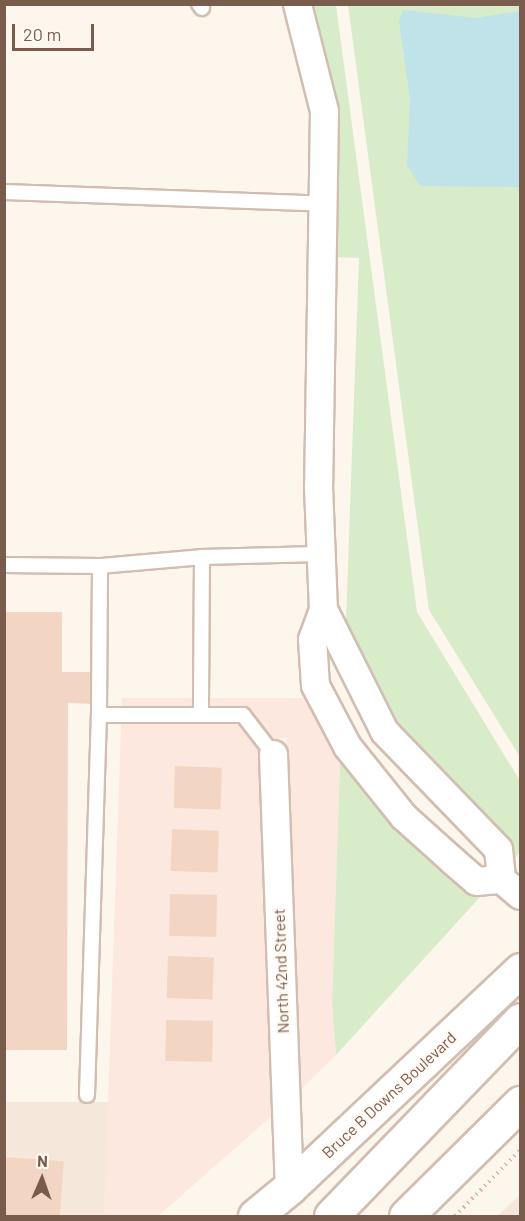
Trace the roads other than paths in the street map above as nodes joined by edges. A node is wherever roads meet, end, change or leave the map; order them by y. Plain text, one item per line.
1 (297, 4) edge
2 (4, 192) edge
3 (325, 204) junction
4 (319, 554) junction
5 (202, 557) junction
6 (4, 565) edge
7 (100, 566) junction
8 (323, 609) junction
9 (99, 715) junction
10 (201, 715) junction
11 (273, 754) joint
12 (511, 887) edge
13 (520, 970) edge
14 (520, 1020) edge
15 (87, 1095) dead end
16 (520, 1103) edge
17 (290, 1188) junction
18 (255, 1216) edge
19 (331, 1216) edge
20 (406, 1216) edge

1 - 3 street
2 - 3 lane
3 - 4 street
4 - 5 lane
4 - 8 street
5 - 7 lane
5 - 10 lane
6 - 7 lane
7 - 9 lane
8 - 12 street
8 - 12 street
9 - 10 lane
9 - 15 lane
10 - 11 lane
11 - 17 street, North 42nd Street
13 - 17 main road, Bruce B Downs Boulevard
14 - 19 main road
16 - 20 main road
17 - 18 main road, Bruce B Downs Boulevard

